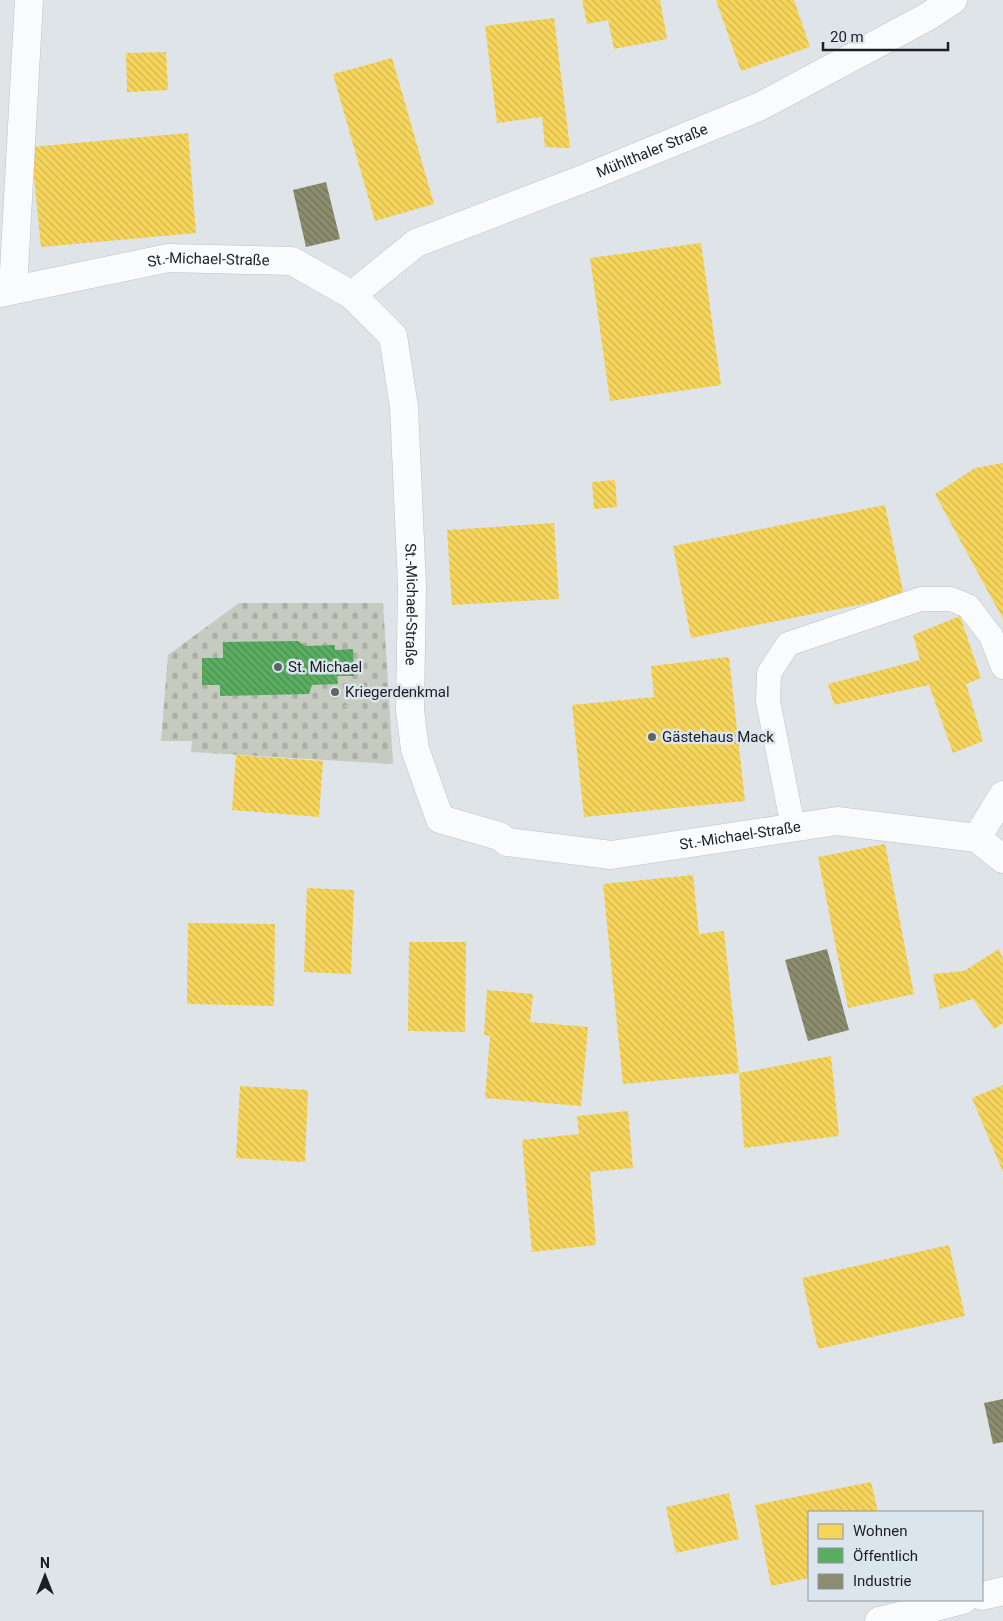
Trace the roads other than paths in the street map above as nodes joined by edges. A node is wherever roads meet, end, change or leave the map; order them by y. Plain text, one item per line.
1 (29, 0) edge
2 (953, 0) edge
3 (7, 291) edge
4 (352, 295) junction
5 (1003, 667) edge
6 (1003, 795) edge
7 (793, 827) junction
8 (977, 838) junction
9 (1003, 859) edge
10 (1003, 1591) edge
11 (983, 1596) edge
12 (948, 1609) edge
13 (879, 1621) edge

1 - 3 street, St.-Michael-Straße
2 - 4 street, Mühlthaler Straße
3 - 4 street, St.-Michael-Straße
4 - 7 street, St.-Michael-Straße
5 - 7 lane
6 - 8 street
7 - 8 street, St.-Michael-Straße
8 - 9 street
10 - 11 street
12 - 13 street

